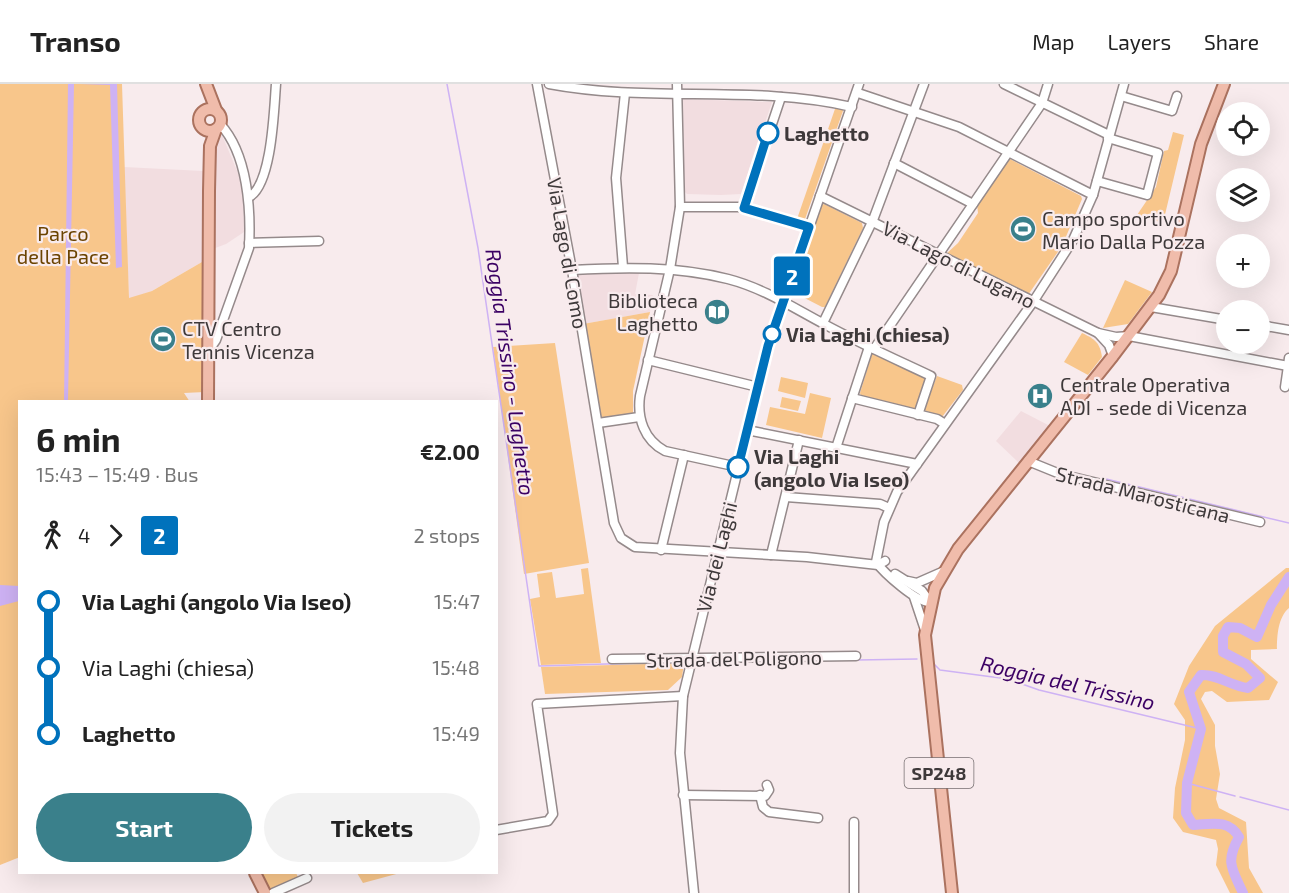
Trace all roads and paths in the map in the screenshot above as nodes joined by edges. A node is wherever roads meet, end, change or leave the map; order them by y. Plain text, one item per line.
1 (276, 84) edge
2 (537, 84) edge
3 (549, 84) edge
4 (677, 84) edge
5 (924, 84) edge
6 (1004, 84) edge
7 (1048, 84) edge
8 (1124, 84) edge
9 (1224, 84) edge
10 (207, 86) edge
11 (589, 87) edge
12 (746, 88) edge
13 (859, 88) edge
14 (626, 93) junction
15 (678, 95) junction
16 (1121, 96) junction
17 (1176, 96) dead end
18 (781, 97) junction
19 (1042, 103) junction
20 (852, 107) junction
21 (216, 110) junction
22 (203, 111) junction
23 (915, 111) junction
24 (218, 127) junction
25 (203, 128) junction
26 (1108, 136) junction
27 (210, 146) junction
28 (1009, 151) junction
29 (894, 164) junction
30 (1097, 181) junction
31 (1093, 195) junction
32 (820, 196) junction
33 (249, 197) junction
34 (973, 204) junction
35 (680, 207) junction
36 (741, 207) junction
37 (873, 220) junction
38 (809, 227) junction
39 (319, 241) dead end
40 (249, 243) junction
41 (939, 254) junction
42 (623, 267) junction
43 (670, 269) junction
44 (572, 270) junction
45 (783, 300) junction
46 (1033, 302) junction
47 (1151, 307) junction
48 (1216, 318) edge
49 (823, 323) junction
50 (1270, 327) edge
51 (1289, 330) edge
52 (1098, 333) junction
53 (1129, 336) junction
54 (872, 348) junction
55 (209, 350) junction
56 (1113, 356) junction
57 (648, 360) junction
58 (1288, 362) edge
59 (758, 387) junction
60 (1285, 387) dead end
61 (852, 398) junction
62 (208, 400) edge
63 (918, 415) junction
64 (639, 417) junction
65 (598, 423) junction
66 (945, 424) junction
67 (747, 430) junction
68 (799, 440) junction
69 (836, 448) junction
70 (684, 455) junction
71 (1028, 461) junction
72 (917, 464) junction
73 (738, 467) junction
74 (786, 497) junction
75 (889, 507) junction
76 (1260, 522) dead end
77 (661, 550) junction
78 (717, 553) junction
79 (771, 555) junction
80 (882, 563) junction
81 (942, 572) junction
82 (908, 581) junction
83 (914, 596) junction
84 (930, 602) junction
85 (925, 630) junction
86 (856, 656) dead end
87 (692, 658) junction
88 (612, 659) dead end
89 (683, 696) junction
90 (767, 785) dead end
91 (683, 795) junction
92 (760, 795) junction
93 (818, 818) dead end
94 (854, 822) dead end
95 (498, 830) edge
96 (256, 874) edge
97 (307, 878) dead end
98 (265, 893) edge
99 (273, 893) edge
100 (694, 893) edge
101 (854, 893) edge
102 (952, 893) edge

1 - 33 street
2 - 44 street, Via Lago di Como
3 - 11 street
4 - 15 street
5 - 23 street
6 - 19 street
7 - 19 street
8 - 16 street
9 - 47 main road, Strada Marosticana / SP248
10 - 21 main road
10 - 22 main road
11 - 14 street
12 - 15 street
12 - 18 street
13 - 20 street, Via dei Laghi
13 - 23 street
14 - 15 street
14 - 42 street
15 - 35 street
16 - 17 street
16 - 26 street
18 - 20 street
18 - 36 street
19 - 26 street
19 - 28 street
20 - 32 street, Via dei Laghi
21 - 22 main road
21 - 24 main road
22 - 25 main road
23 - 28 street
23 - 29 street
24 - 25 main road
24 - 27 main road
24 - 33 street
25 - 27 main road
26 - 30 street
26 - 30 street
27 - 55 main road
28 - 31 street
28 - 34 street
29 - 34 street
29 - 37 street
30 - 31 street
31 - 46 street
32 - 37 street, Via Lago di Lugano
32 - 38 street, Via dei Laghi
33 - 40 street
34 - 41 street
35 - 36 street
35 - 43 street
36 - 38 street
37 - 41 street, Via Lago di Lugano
37 - 49 street
38 - 45 street, Via dei Laghi
39 - 40 street
40 - 55 street
41 - 46 street, Via Lago di Lugano
41 - 54 street
42 - 43 street
42 - 44 street
43 - 45 street
43 - 57 street
44 - 65 street, Via Lago di Como
45 - 49 street
45 - 59 street, Via dei Laghi
46 - 52 street, Via Lago di Lugano
46 - 66 street
47 - 48 street
47 - 53 main road, Strada Marosticana / SP248
49 - 54 street
50 - 51 street
52 - 53 street, Via Lago di Lugano
52 - 56 street
53 - 56 main road, Strada Marosticana / SP248
53 - 58 street, Via Lago di Lugano
54 - 61 street
54 - 63 street
55 - 62 main road
56 - 71 main road, Strada Marosticana / SP248
57 - 59 street
57 - 64 street
58 - 60 street
59 - 67 street, Via dei Laghi
61 - 63 street
61 - 69 street
63 - 66 street
64 - 65 street
64 - 70 street
65 - 77 street, Via Lago di Como
66 - 72 street
67 - 68 street
67 - 73 street, Via dei Laghi
68 - 69 street
68 - 74 street
69 - 72 street
70 - 73 street
70 - 77 street
71 - 76 street, Strada Marosticana
71 - 81 main road, Strada Marosticana / SP248
72 - 75 street
73 - 78 street, Via dei Laghi
74 - 75 street
74 - 79 street
75 - 80 street
77 - 78 street, Via Lago di Como
78 - 79 street, Via Lago di Como
78 - 87 street, Via dei Laghi
79 - 80 street, Via Lago di Como
80 - 82 street
80 - 83 street
81 - 82 street
81 - 84 main road, Strada Marosticana / SP248
82 - 84 street
83 - 84 street
83 - 85 street
84 - 85 main road, Strada Marosticana / SP248
85 - 102 main road, Strada Marosticana / SP248
86 - 87 street, Strada del Poligono
87 - 88 street, Strada del Poligono
87 - 89 street, Via dei Laghi
89 - 91 street, Via dei Laghi
89 - 95 street
90 - 92 street
91 - 92 street
91 - 100 street, Via dei Laghi
92 - 93 street
94 - 101 street
96 - 98 main road
97 - 99 street

